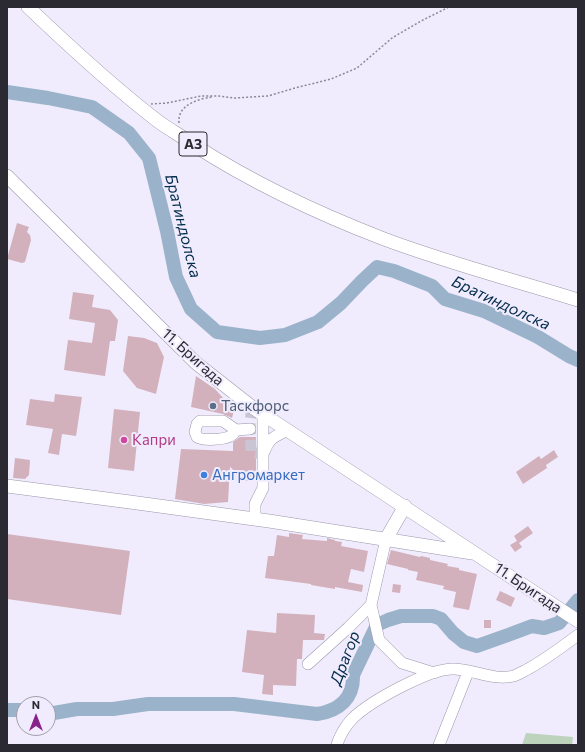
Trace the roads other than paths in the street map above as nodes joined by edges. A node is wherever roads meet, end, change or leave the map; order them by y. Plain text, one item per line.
1 (28, 7) edge
2 (7, 176) edge
3 (578, 300) edge
4 (263, 415) junction
5 (250, 429) dead end
6 (236, 430) dead end
7 (288, 430) junction
8 (263, 454) junction
9 (7, 486) edge
10 (405, 506) junction
11 (255, 519) junction
12 (386, 539) junction
13 (478, 554) junction
14 (370, 605) junction
15 (578, 621) edge
16 (578, 635) edge
17 (308, 664) dead end
18 (434, 672) junction
19 (468, 672) junction
20 (337, 745) edge
21 (439, 745) edge

1 - 3 main road, A3
2 - 4 main road, 11. Бригада
4 - 7 main road, 11. Бригада
4 - 8 street
5 - 6 street
7 - 8 street
7 - 10 main road, 11. Бригада
8 - 11 street
9 - 11 main road, 11. Бригада
10 - 12 main road
10 - 13 main road, 11. Бригада
11 - 12 main road, 11. Бригада
12 - 13 main road, 11. Бригада
12 - 14 street
13 - 15 main road, 11. Бригада
14 - 17 street
14 - 18 street
16 - 19 street
18 - 19 street
18 - 20 street
19 - 21 street

